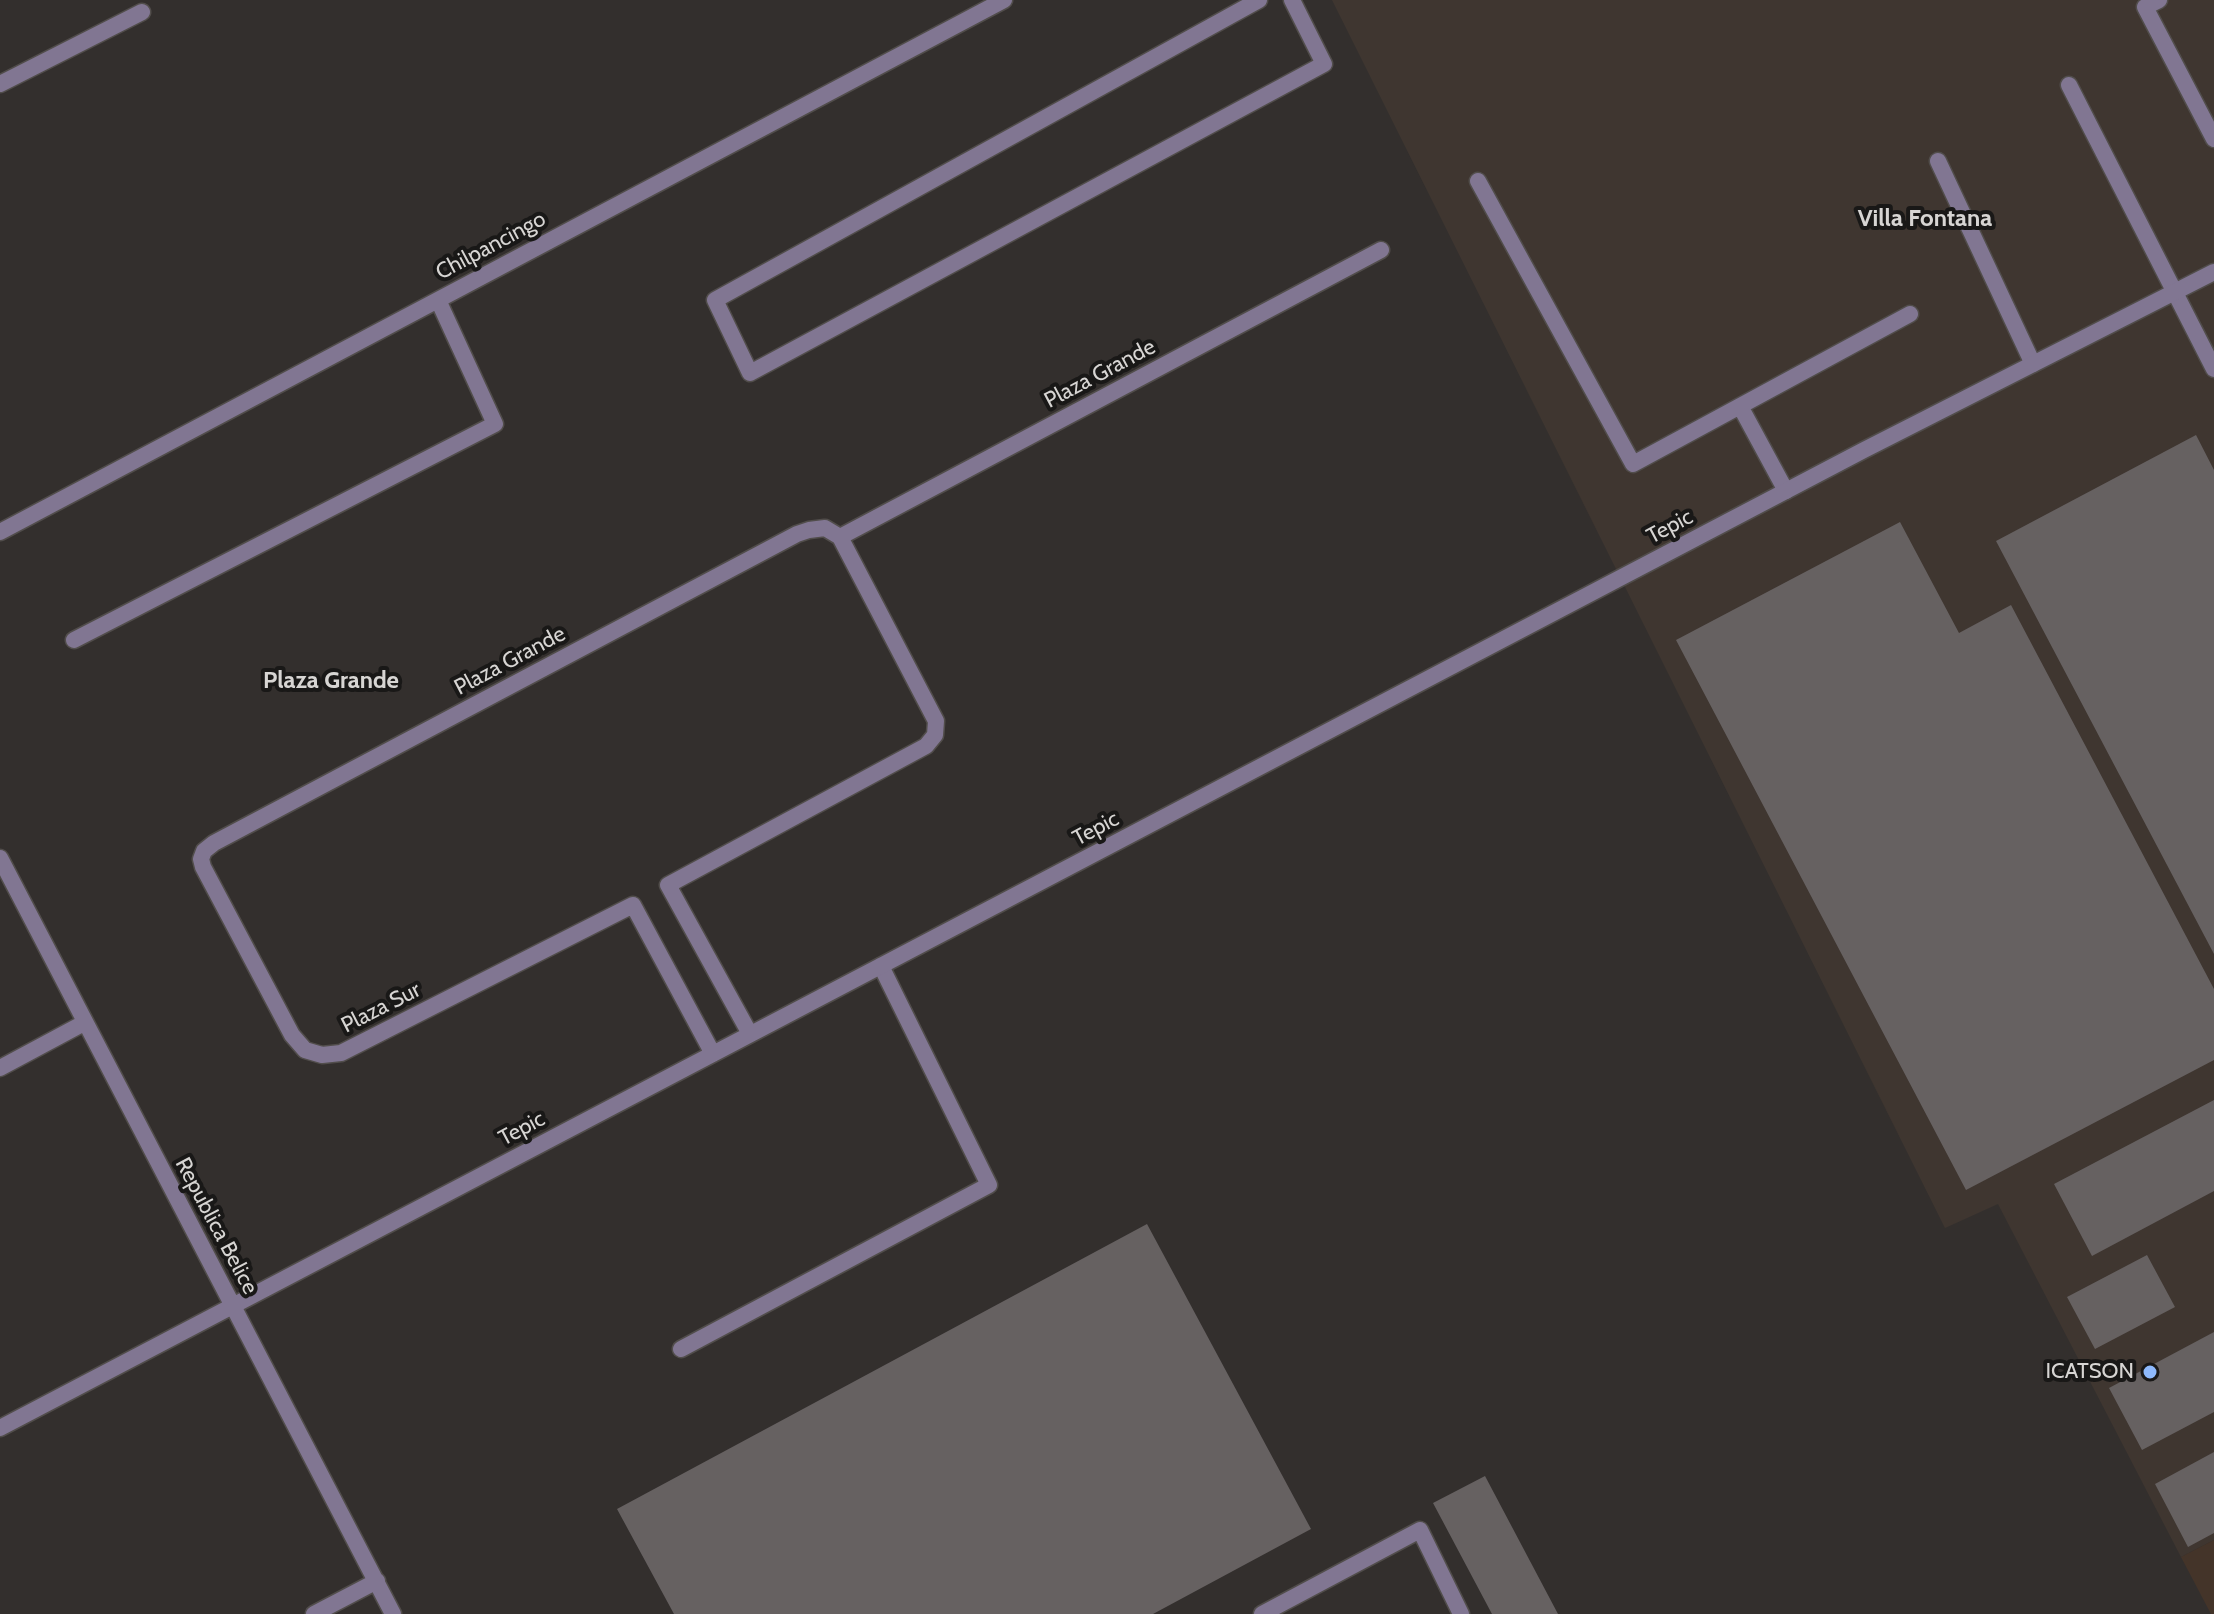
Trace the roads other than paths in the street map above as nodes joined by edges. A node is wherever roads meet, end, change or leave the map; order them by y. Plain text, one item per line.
1 (1004, 0) edge
2 (1259, 0) edge
3 (1292, 0) edge
4 (2159, 0) edge
5 (142, 12) dead end
6 (0, 84) edge
7 (2069, 85) dead end
8 (2214, 139) edge
9 (1938, 161) dead end
10 (1478, 181) dead end
11 (1381, 250) dead end
12 (2214, 272) edge
13 (2175, 292) junction
14 (438, 300) junction
15 (1910, 314) dead end
16 (2033, 364) junction
17 (2214, 369) edge
18 (1740, 406) junction
19 (1786, 491) junction
20 (0, 532) edge
21 (840, 537) junction
22 (74, 640) dead end
23 (204, 851) joint
24 (0, 858) edge
25 (881, 966) junction
26 (84, 1023) junction
27 (750, 1034) junction
28 (713, 1054) junction
29 (0, 1068) edge
30 (233, 1305) junction
31 (681, 1349) dead end
32 (0, 1428) edge
33 (377, 1581) junction
34 (314, 1614) edge
35 (393, 1614) edge
36 (1262, 1614) edge
37 (1461, 1614) edge

1 - 14 street, Chilpancingo
2 - 3 street
4 - 8 street
5 - 6 street
7 - 13 street
9 - 16 street
10 - 18 street
11 - 21 street, Plaza Grande
12 - 13 street, Tepic
13 - 16 street, Tepic
13 - 17 street
14 - 20 street, Chilpancingo
14 - 22 street
15 - 18 street
16 - 19 street, Tepic
18 - 19 street
19 - 25 street, Tepic
21 - 23 street, Plaza Grande
21 - 27 street
23 - 28 street, Plaza Sur
24 - 26 street, Republica Belice
25 - 27 street, Tepic
25 - 31 street
26 - 29 street
26 - 30 street, Republica Belice
27 - 28 street, Tepic
28 - 30 street, Tepic
30 - 32 street, Tepic
30 - 33 street, Republica Belice
33 - 34 street
33 - 35 street, Republica Belice
36 - 37 street

